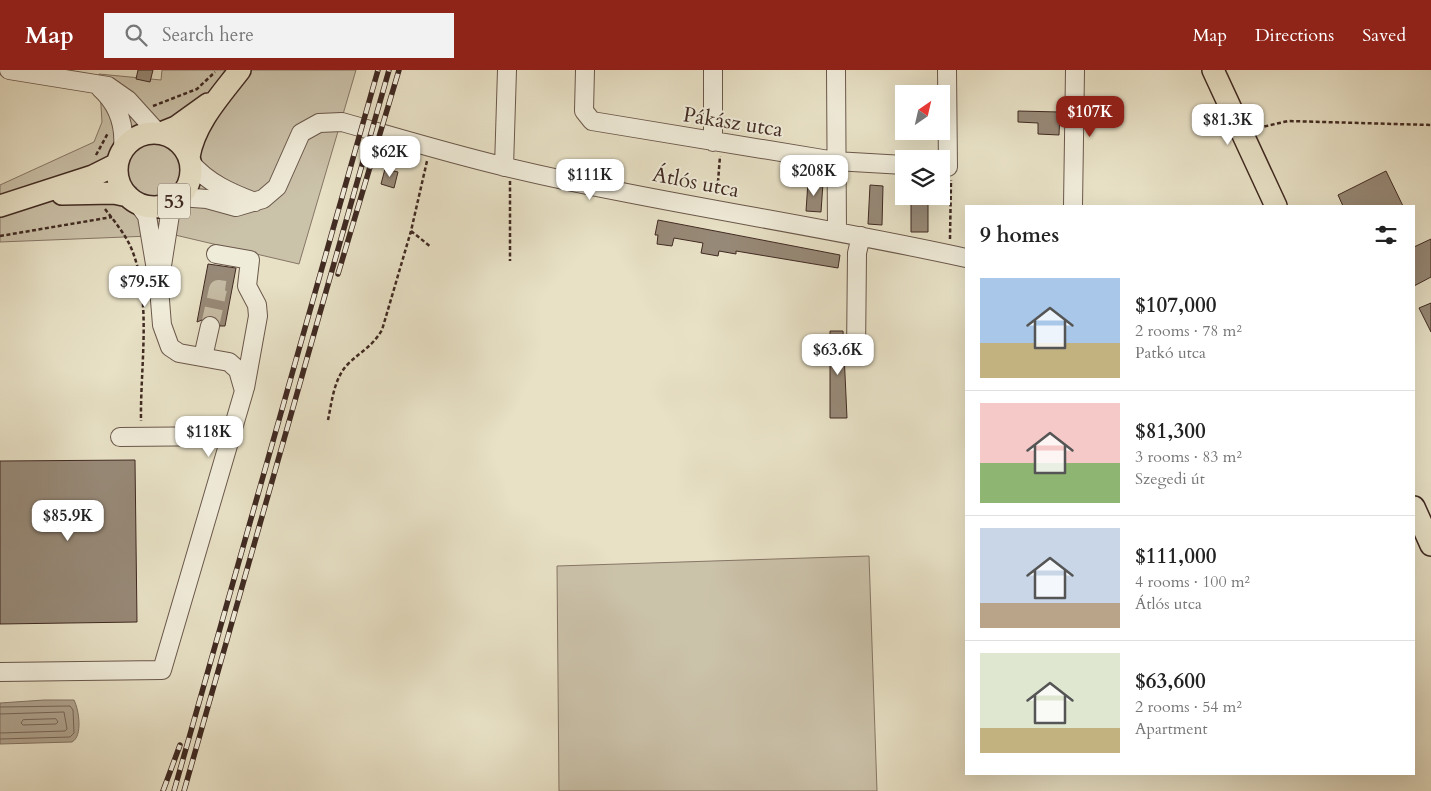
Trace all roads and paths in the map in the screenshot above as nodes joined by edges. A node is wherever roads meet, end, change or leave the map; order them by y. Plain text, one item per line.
1 (9, 70) edge
2 (217, 70) edge
3 (240, 70) edge
4 (507, 70) edge
5 (584, 70) edge
6 (713, 70) edge
7 (836, 70) edge
8 (947, 70) edge
9 (1075, 70) edge
10 (1213, 70) edge
11 (68, 75) edge
12 (219, 96) junction
13 (129, 115) junction
14 (1431, 125) edge
15 (1242, 132) junction
16 (159, 133) junction
17 (717, 142) junction
18 (430, 147) junction
19 (945, 150) edge
20 (120, 156) junction
21 (190, 160) junction
22 (835, 161) junction
23 (895, 164) edge
24 (507, 167) junction
25 (950, 171) edge
26 (95, 184) junction
27 (132, 199) junction
28 (176, 200) junction
29 (256, 202) junction
30 (1073, 205) edge
31 (1276, 205) edge
32 (0, 206) edge
33 (716, 209) junction
34 (112, 217) junction
35 (837, 230) junction
36 (411, 231) junction
37 (0, 236) edge
38 (861, 236) junction
39 (431, 247) dead end
40 (216, 254) dead end
41 (958, 256) edge
42 (510, 261) dead end
43 (159, 288) junction
44 (210, 326) tunnel mouth
45 (856, 354) dead end
46 (203, 357) junction
47 (244, 391) junction
48 (328, 420) dead end
49 (141, 435) junction
50 (232, 436) junction
51 (120, 437) dead end
52 (1415, 509) edge
53 (1431, 545) edge
54 (0, 672) edge

1 - 11 street
2 - 13 path
3 - 12 main road, 53
4 - 24 street
5 - 17 street, Pákász utca
6 - 17 street
7 - 22 street
8 - 19 street
9 - 30 street
10 - 15 main road
11 - 13 street
12 - 16 main road, 53
12 - 21 main road, 53
13 - 16 street
13 - 20 street
13 - 26 path
14 - 15 path
15 - 31 main road
16 - 20 main road, 53
16 - 21 main road, 53
17 - 22 street, Pákász utca
17 - 33 path
18 - 24 street, Átlós utca
18 - 29 street, Átlós utca
18 - 36 path
20 - 26 main road, 53
20 - 27 main road, 53
21 - 28 main road, 53
21 - 29 street
22 - 23 street, Pákász utca
22 - 35 street
24 - 33 street, Átlós utca
24 - 42 path
25 - 41 path
26 - 27 main road, 53
26 - 32 main road, 53
26 - 34 path
27 - 28 main road, 53
27 - 43 street
28 - 29 street
28 - 43 street
33 - 35 street, Átlós utca
34 - 37 path
34 - 49 path
35 - 38 street, Átlós utca
36 - 39 path
36 - 48 path
38 - 41 street, Átlós utca
38 - 45 street
40 - 47 street
43 - 46 street
44 - 46 street
46 - 47 street
47 - 50 street
49 - 50 street
49 - 51 street
50 - 54 street
52 - 53 main road

